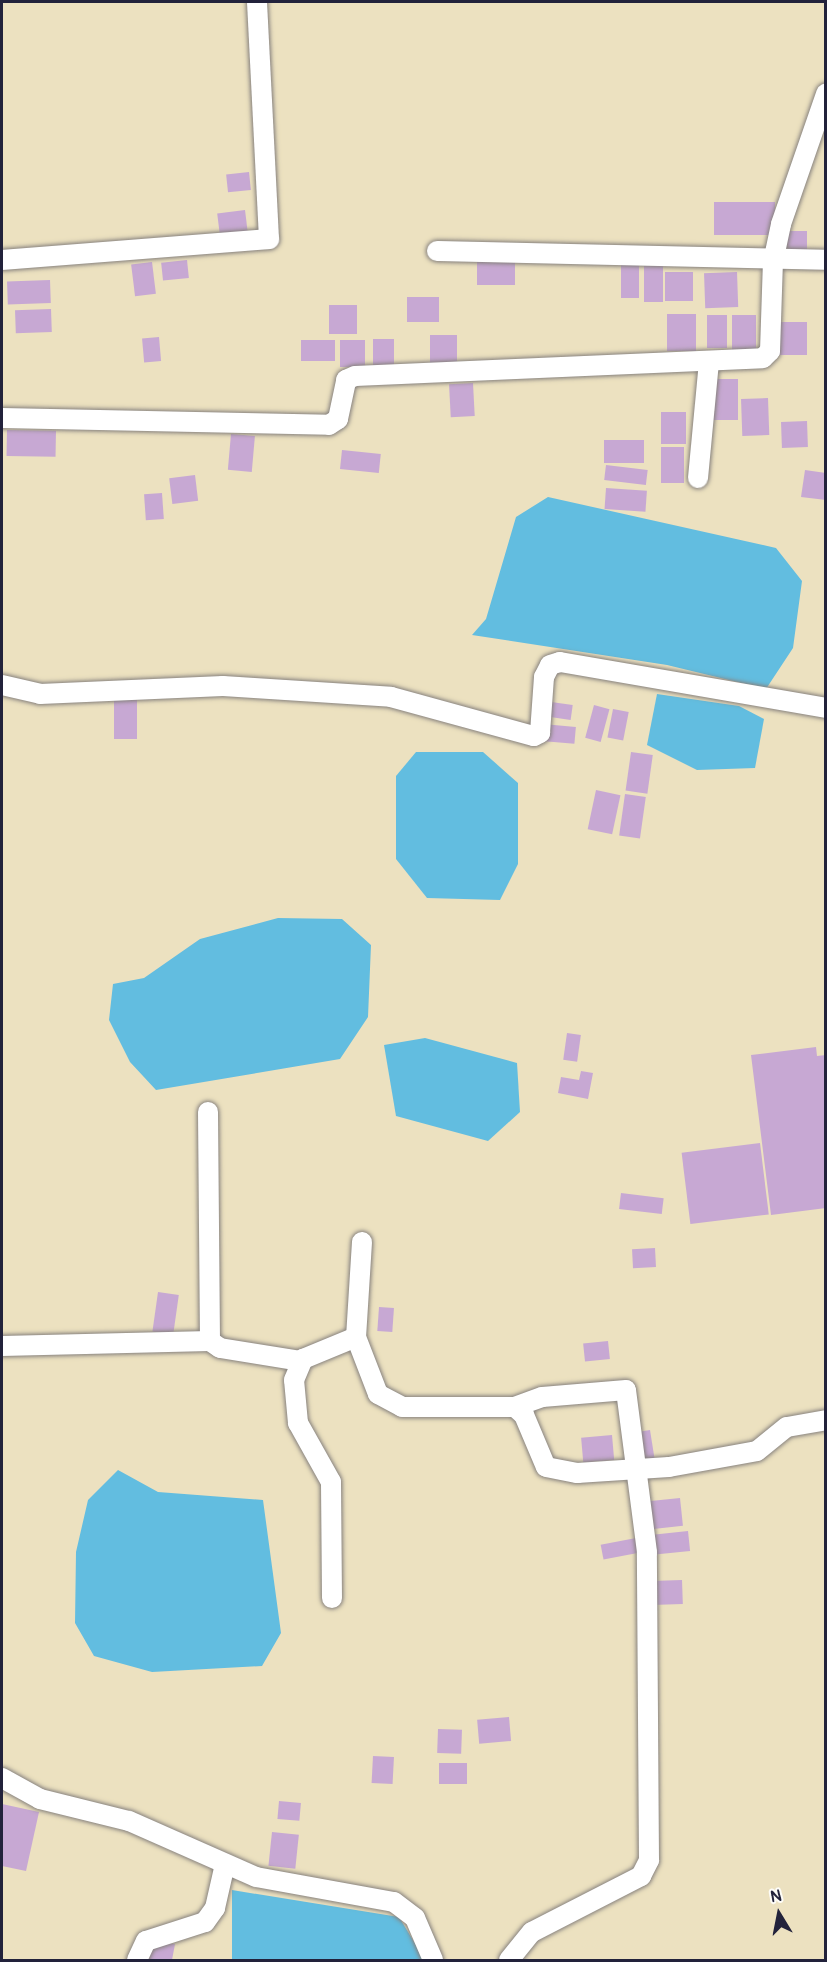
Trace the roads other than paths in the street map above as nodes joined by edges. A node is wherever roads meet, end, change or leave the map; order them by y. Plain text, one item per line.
1 (257, 2) edge
2 (825, 94) edge
3 (437, 251) dead end
4 (2, 260) edge
5 (825, 260) edge
6 (773, 262) junction
7 (709, 362) junction
8 (2, 418) edge
9 (698, 478) dead end
10 (2, 685) edge
11 (825, 708) edge
12 (208, 1112) dead end
13 (362, 1242) dead end
14 (356, 1336) junction
15 (210, 1341) junction
16 (2, 1346) edge
17 (300, 1361) junction
18 (515, 1407) junction
19 (825, 1420) edge
20 (639, 1470) junction
21 (332, 1598) dead end
22 (2, 1778) edge
23 (225, 1864) junction
24 (137, 1960) edge
25 (433, 1960) edge
26 (508, 1960) edge

1 - 4 street
2 - 6 street
3 - 6 street
5 - 6 street
6 - 7 street
7 - 8 street
7 - 9 street
10 - 11 street
12 - 15 street
13 - 14 street
14 - 17 street
14 - 18 street
15 - 16 street
15 - 17 street
17 - 21 street
18 - 20 street
18 - 20 street
19 - 20 street
20 - 26 street
22 - 23 street
23 - 24 street
23 - 25 street

